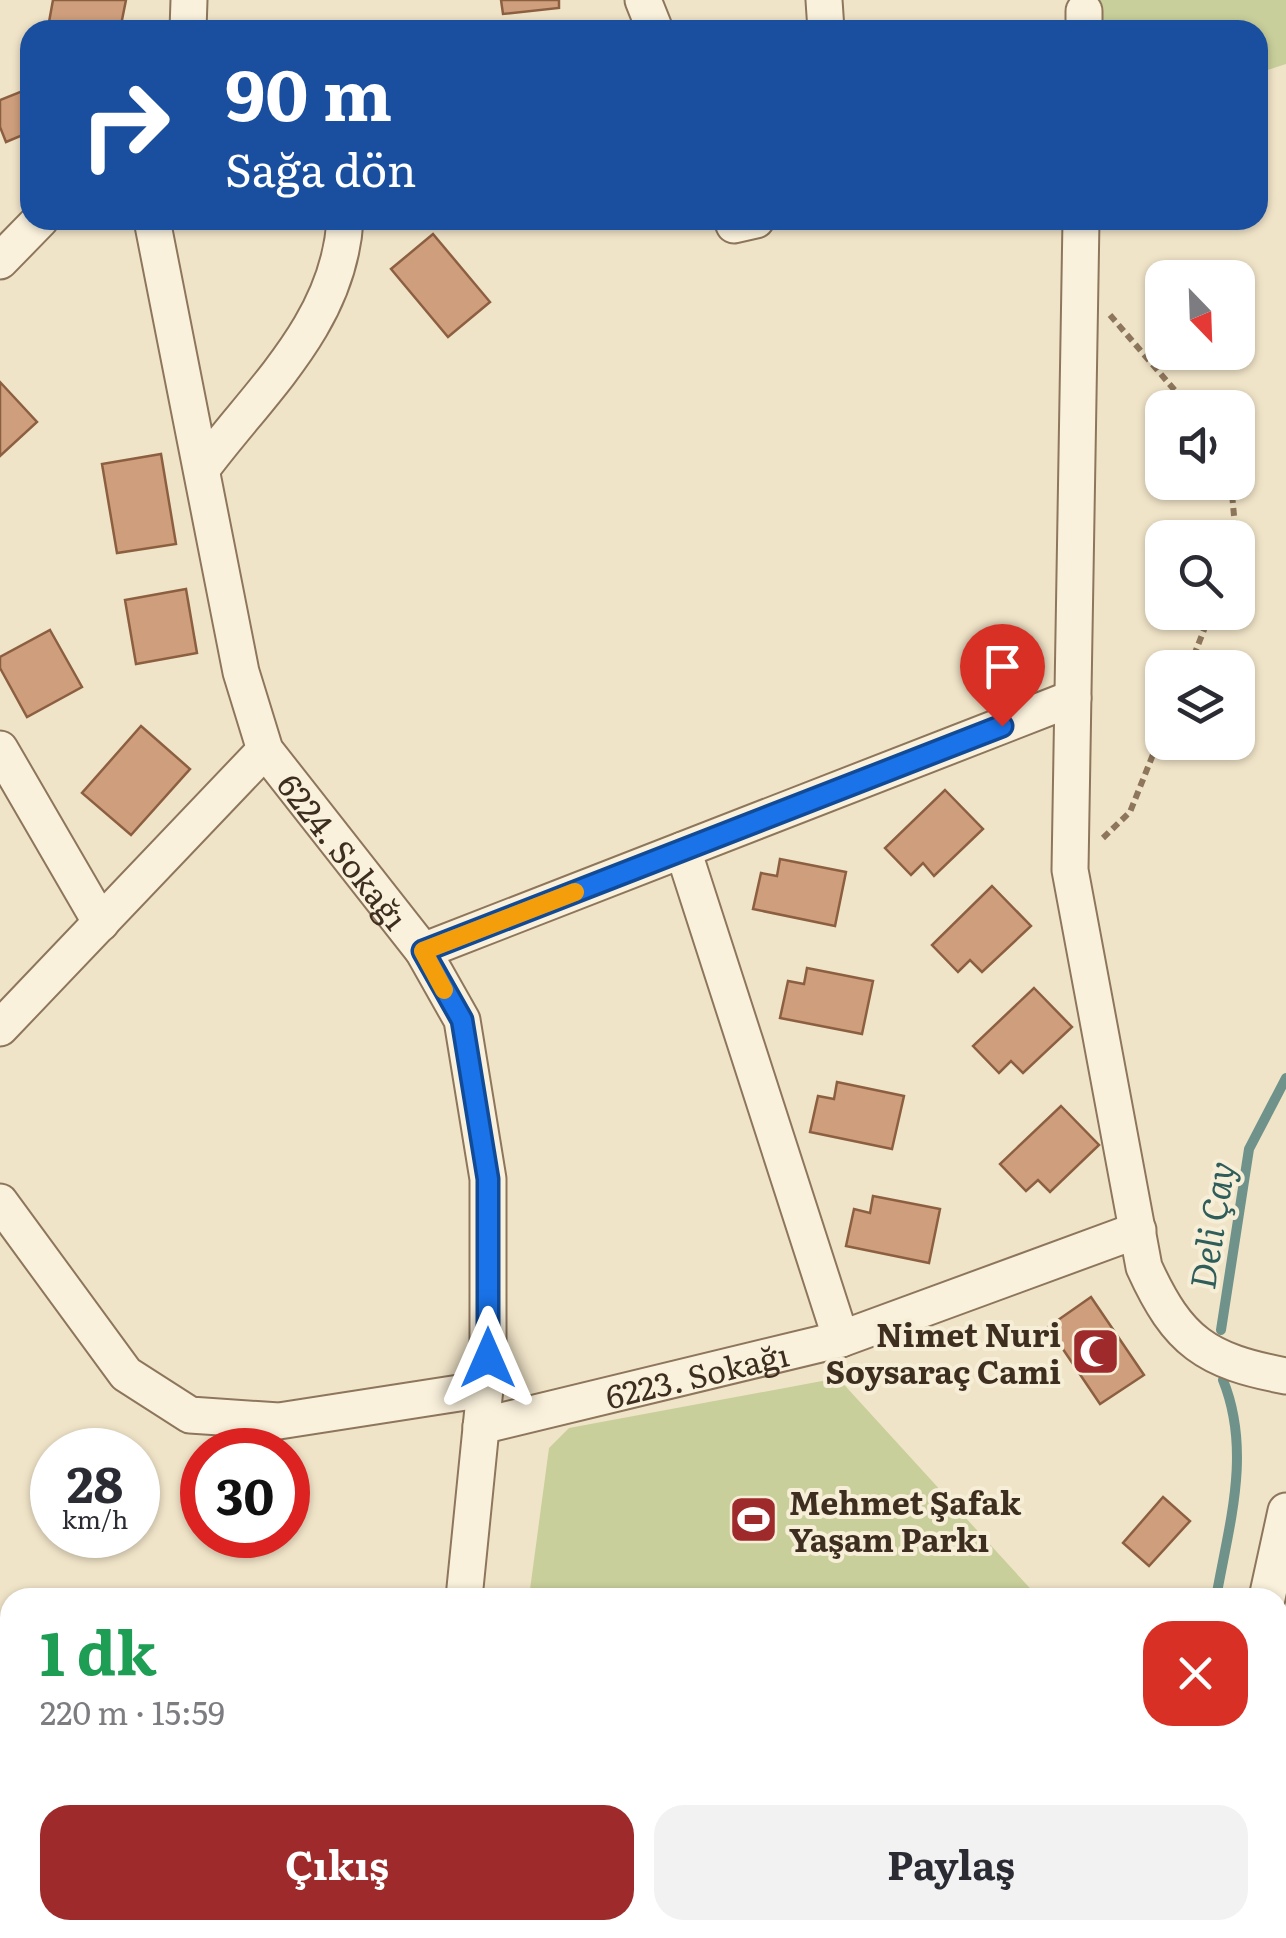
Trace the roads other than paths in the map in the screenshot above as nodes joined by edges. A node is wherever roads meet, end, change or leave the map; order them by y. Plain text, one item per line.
1 (30, 230) edge
2 (154, 230) edge
3 (344, 230) edge
4 (1081, 230) edge
5 (0, 261) edge
6 (204, 466) junction
7 (1073, 698) junction
8 (0, 749) edge
9 (265, 750) junction
10 (683, 850) junction
11 (101, 922) junction
12 (423, 951) junction
13 (0, 1028) edge
14 (0, 1202) edge
15 (1138, 1230) junction
16 (841, 1340) junction
17 (1286, 1376) edge
18 (485, 1389) junction
19 (481, 1426) junction
20 (1286, 1511) edge
21 (465, 1588) edge
22 (1269, 1588) edge

1 - 5 street
2 - 6 street, 6224. Sokağı
3 - 6 street
4 - 7 street
6 - 9 street, 6224. Sokağı
7 - 10 street
7 - 15 street
8 - 11 street
9 - 11 street
9 - 12 street, 6224. Sokağı
10 - 12 street
10 - 16 street
11 - 13 street
12 - 18 street, 6224. Sokağı
14 - 18 street
15 - 16 street, 6223. Sokağı
15 - 17 street
16 - 19 street, 6223. Sokağı
18 - 19 street, 6224. Sokağı
19 - 21 street, 6224. Sokağı
20 - 22 street

